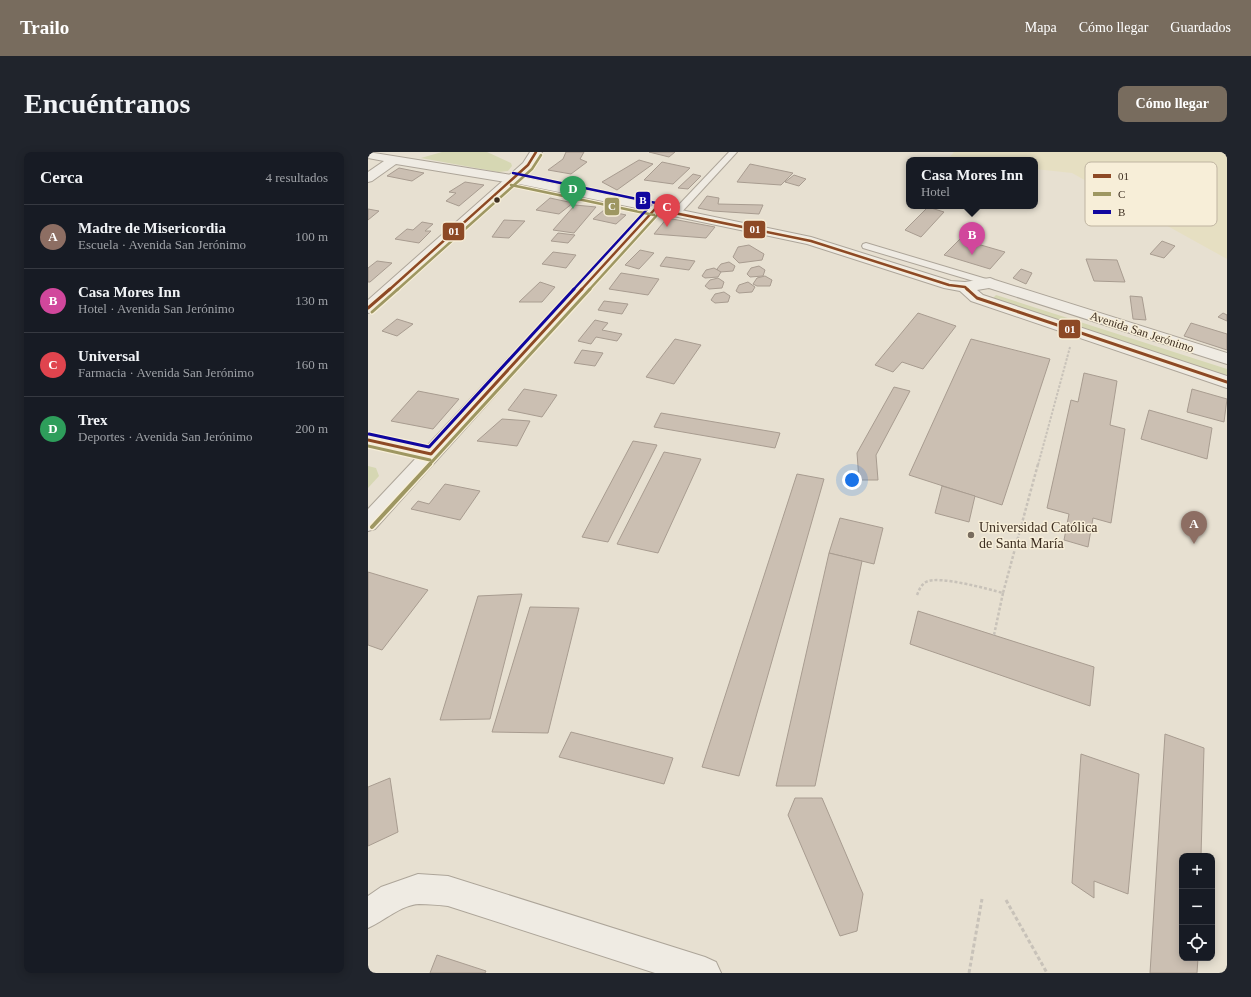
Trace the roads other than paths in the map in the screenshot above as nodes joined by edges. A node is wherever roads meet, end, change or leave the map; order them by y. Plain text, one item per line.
1 (536, 152) edge
2 (733, 152) edge
3 (368, 154) edge
4 (394, 160) junction
5 (368, 178) edge
6 (512, 179) junction
7 (655, 209) junction
8 (676, 213) junction
9 (866, 246) dead end
10 (990, 283) junction
11 (965, 287) junction
12 (368, 308) edge
13 (1227, 360) edge
14 (1227, 382) edge
15 (368, 440) edge
16 (431, 454) junction
17 (368, 523) edge
18 (368, 913) edge
19 (705, 973) edge

1 - 6 street
2 - 8 lane
3 - 4 street, Avenida San Jerónimo
4 - 5 street
4 - 6 street, Avenida San Jerónimo
6 - 7 street, Avenida San Jerónimo
6 - 12 street
7 - 8 street, Avenida San Jerónimo
7 - 16 street
8 - 11 street, Avenida San Jerónimo
9 - 10 lane
10 - 11 street, Avenida San Jerónimo
10 - 13 street, Avenida San Jerónimo
11 - 14 street, Avenida San Jerónimo
15 - 16 street
16 - 17 street
18 - 19 street

